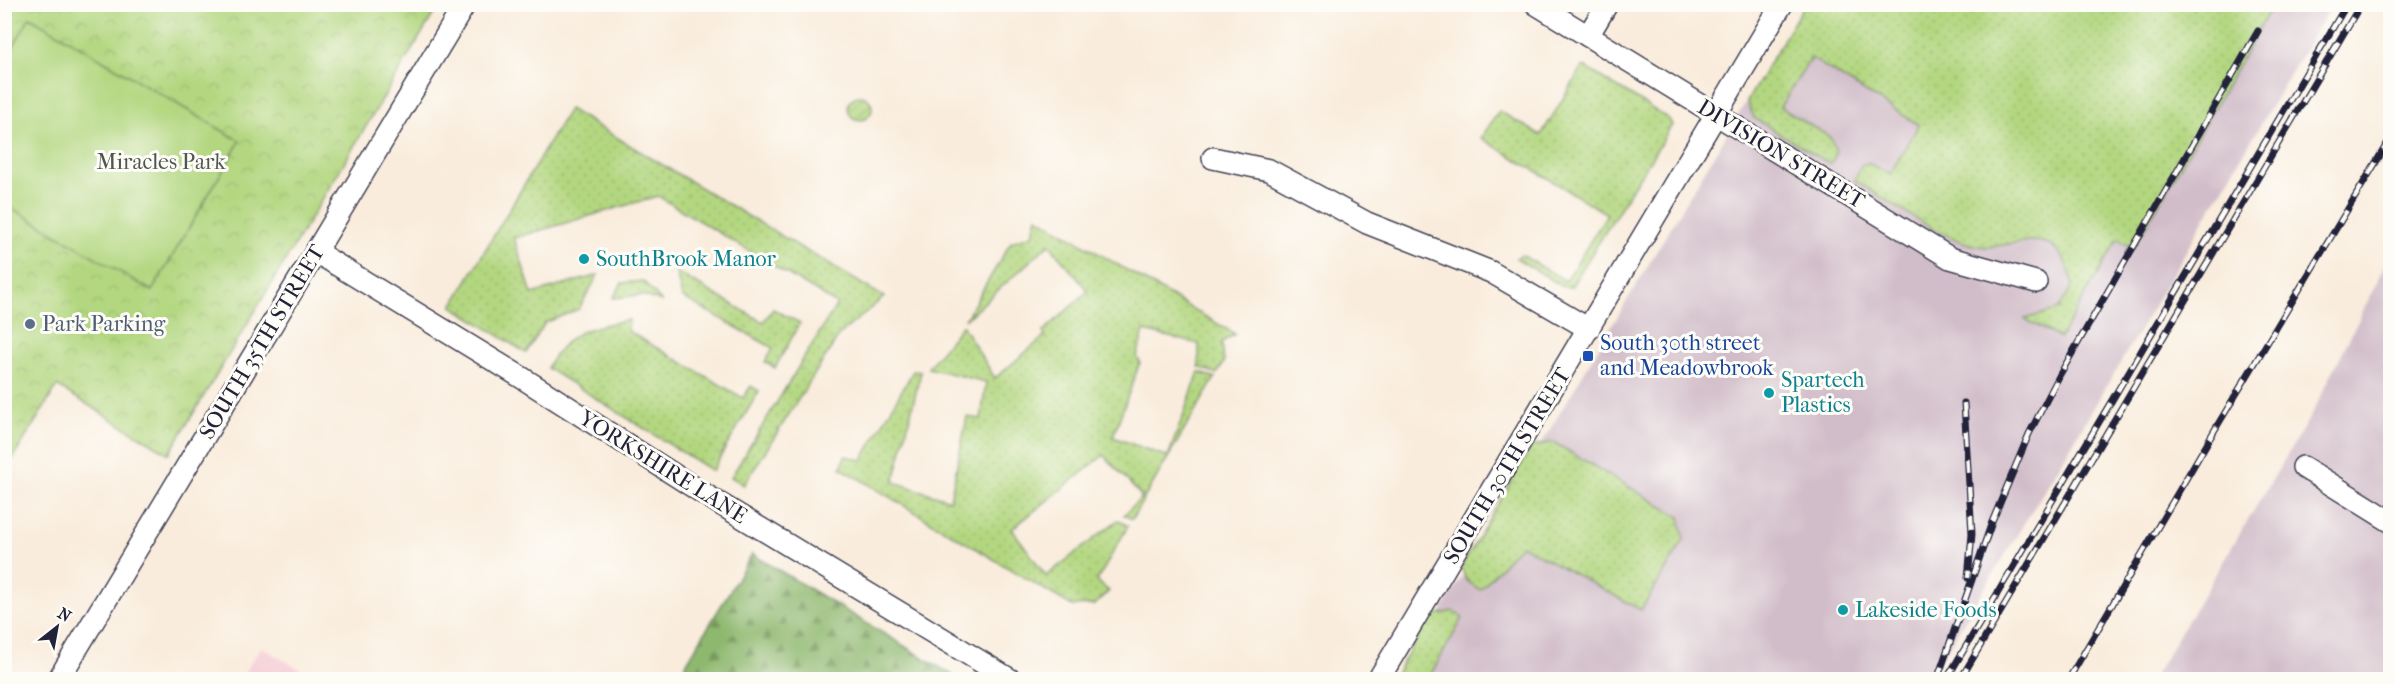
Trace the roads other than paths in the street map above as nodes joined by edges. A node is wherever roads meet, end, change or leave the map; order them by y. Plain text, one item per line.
1 (465, 4) edge
2 (1536, 4) edge
3 (1607, 4) edge
4 (1782, 4) edge
5 (1588, 36) junction
6 (1716, 114) junction
7 (1212, 158) dead end
8 (316, 252) junction
9 (2036, 282) dead end
10 (1589, 329) junction
11 (2303, 467) dead end
12 (2391, 521) edge
13 (58, 680) edge
14 (1011, 680) edge
15 (1378, 680) edge

1 - 8 street, SOUTH 35TH STREET
2 - 5 street, DIVISION STREET
3 - 5 street
4 - 6 street, SOUTH 30TH STREET
5 - 6 street, DIVISION STREET
6 - 9 street, DIVISION STREET
6 - 10 street, SOUTH 30TH STREET
7 - 10 street
8 - 13 street, SOUTH 35TH STREET
8 - 14 street, YORKSHIRE LANE
10 - 15 street, SOUTH 30TH STREET
11 - 12 street

